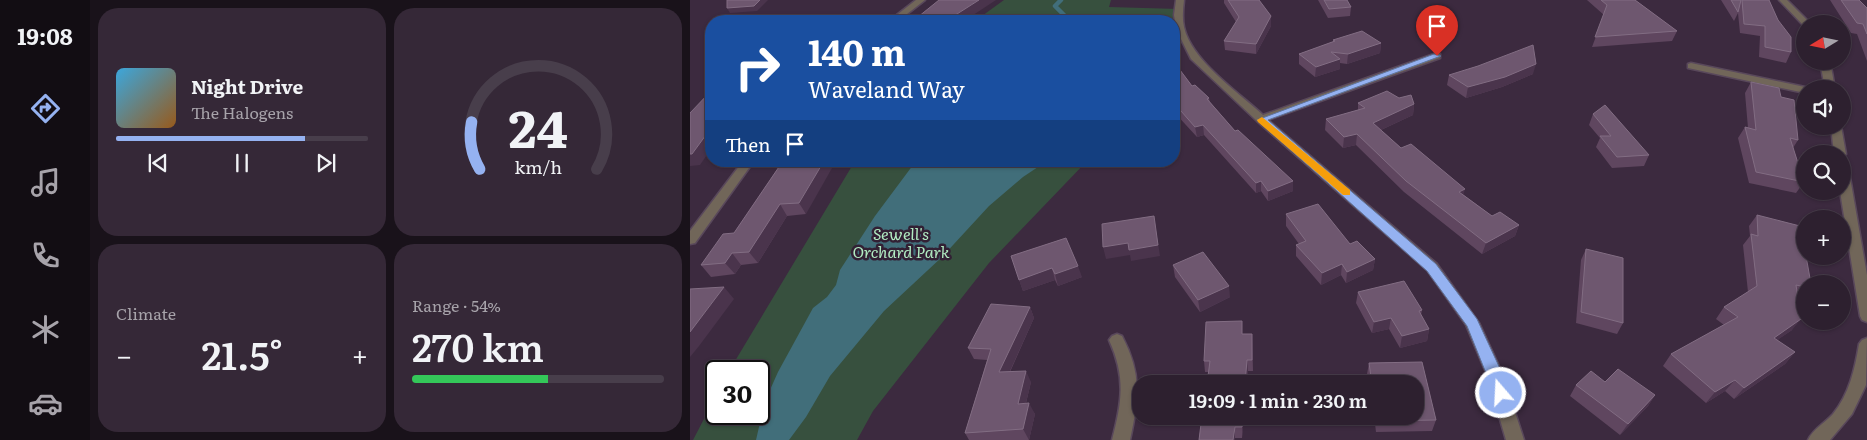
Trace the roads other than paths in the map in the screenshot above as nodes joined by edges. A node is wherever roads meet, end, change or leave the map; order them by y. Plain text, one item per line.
1 (921, 0) edge
2 (1180, 0) edge
3 (1784, 0) edge
4 (901, 15) edge
5 (1178, 15) edge
6 (1798, 15) edge
7 (1180, 29) edge
8 (1437, 56) dead end
9 (1692, 66) dead end
10 (1796, 88) edge
11 (1261, 120) junction
12 (745, 167) edge
13 (1848, 200) edge
14 (690, 240) edge
15 (1867, 316) edge
16 (1117, 340) dead end
17 (1867, 344) edge
18 (1826, 438) edge
19 (1121, 440) edge
20 (1515, 440) edge

1 - 4 street
2 - 5 street
3 - 6 street
7 - 11 street
8 - 11 street
9 - 10 street
11 - 20 street
12 - 14 street
13 - 15 street
16 - 19 street
17 - 18 street

